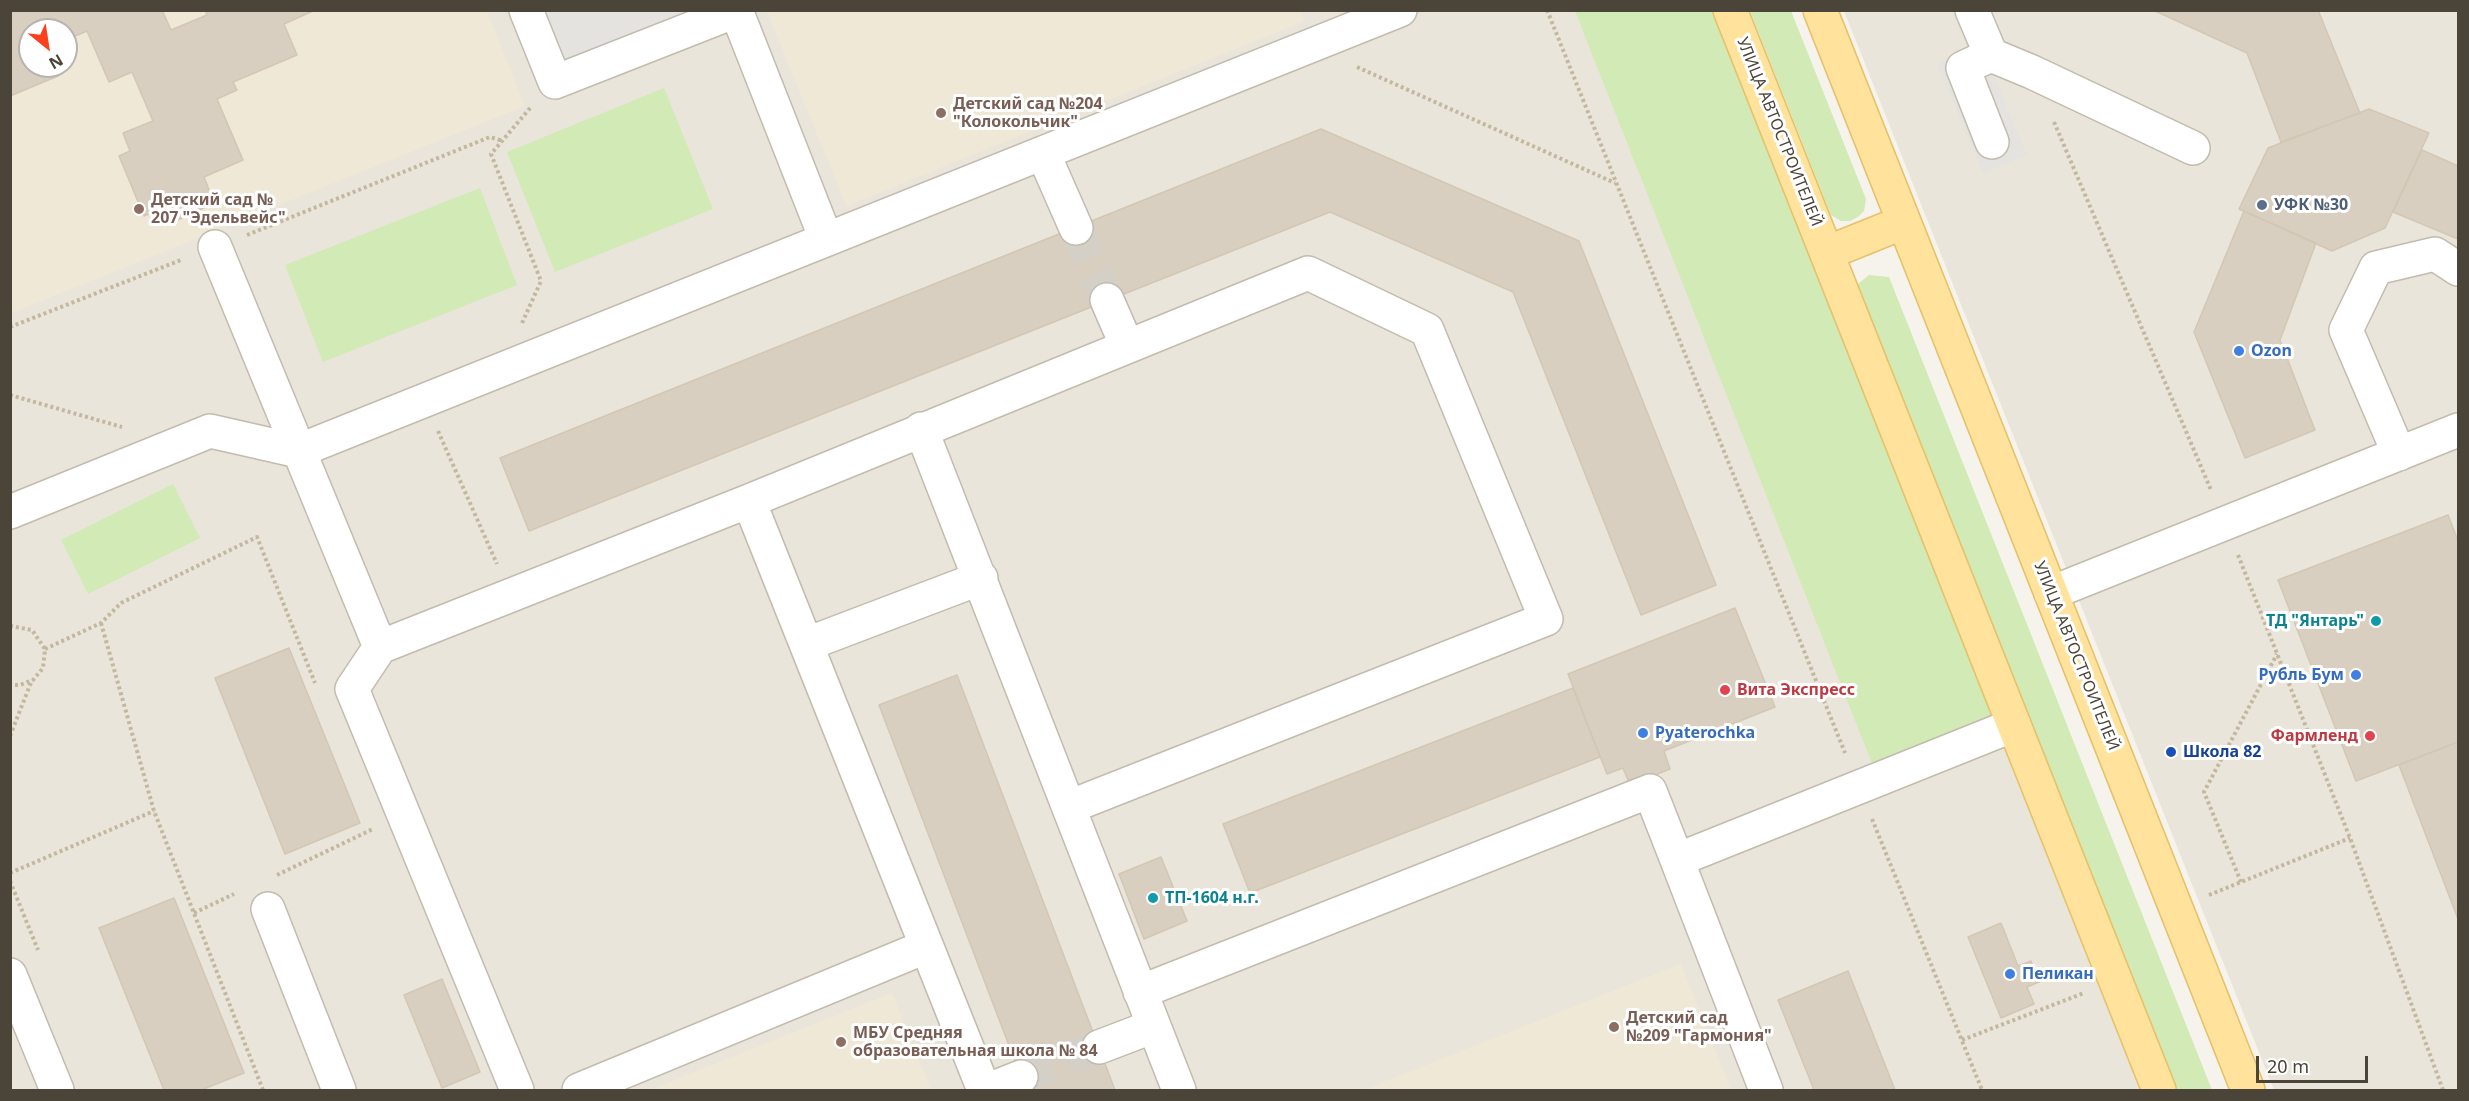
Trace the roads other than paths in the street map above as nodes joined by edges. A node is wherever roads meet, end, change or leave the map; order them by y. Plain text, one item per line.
1 (526, 10) edge
2 (1400, 10) edge
3 (1731, 10) edge
4 (1820, 10) edge
5 (1972, 10) edge
6 (736, 11) edge
7 (1334, 23) edge
8 (1990, 55) junction
9 (1992, 142) dead end
10 (2193, 148) dead end
11 (1043, 153) junction
12 (1904, 222) junction
13 (1076, 228) tunnel mouth
14 (826, 239) junction
15 (215, 247) road end
16 (1827, 253) junction
17 (2458, 269) edge
18 (1107, 300) tunnel mouth
19 (1127, 346) junction
20 (921, 429) junction
21 (2458, 432) edge
22 (297, 451) junction
23 (2399, 454) junction
24 (749, 501) junction
25 (10, 512) edge
26 (981, 578) junction
27 (2051, 593) junction
28 (807, 644) junction
29 (380, 647) junction
30 (2014, 725) junction
31 (1069, 807) junction
32 (1677, 860) junction
33 (268, 894) road end
34 (925, 947) junction
35 (10, 975) edge
36 (1140, 992) junction
37 (1154, 1026) junction
38 (1099, 1047) tunnel mouth
39 (1021, 1077) tunnel mouth
40 (57, 1090) edge
41 (339, 1090) edge
42 (517, 1090) edge
43 (579, 1090) edge
44 (986, 1090) edge
45 (1179, 1090) edge
46 (1766, 1090) edge
47 (2159, 1090) edge
48 (2248, 1090) edge

1 - 6 street
2 - 7 street
3 - 16 main road, УЛИЦА АВТОСТРОИТЕЛЕЙ
4 - 12 main road, УЛИЦА АВТОСТРОИТЕЛЕЙ
5 - 8 street
6 - 14 street
7 - 11 street
8 - 9 street
8 - 10 street
11 - 13 street
11 - 14 street
12 - 16 main road
12 - 27 main road, УЛИЦА АВТОСТРОИТЕЛЕЙ
14 - 22 street
15 - 22 street
16 - 30 main road, УЛИЦА АВТОСТРОИТЕЛЕЙ
17 - 23 street
18 - 19 street
19 - 20 street
19 - 31 street
20 - 24 street
20 - 26 street
21 - 23 street
22 - 25 street
22 - 29 street
23 - 27 street
24 - 28 street
24 - 29 street
26 - 28 street
26 - 31 street
27 - 48 main road, УЛИЦА АВТОСТРОИТЕЛЕЙ
28 - 34 street
29 - 42 street
30 - 32 street
30 - 47 main road, УЛИЦА АВТОСТРОИТЕЛЕЙ
31 - 36 street
32 - 36 street
32 - 46 street
33 - 41 street
34 - 43 street
34 - 44 street
35 - 40 street
36 - 37 street
37 - 38 street
37 - 45 street
39 - 44 street

